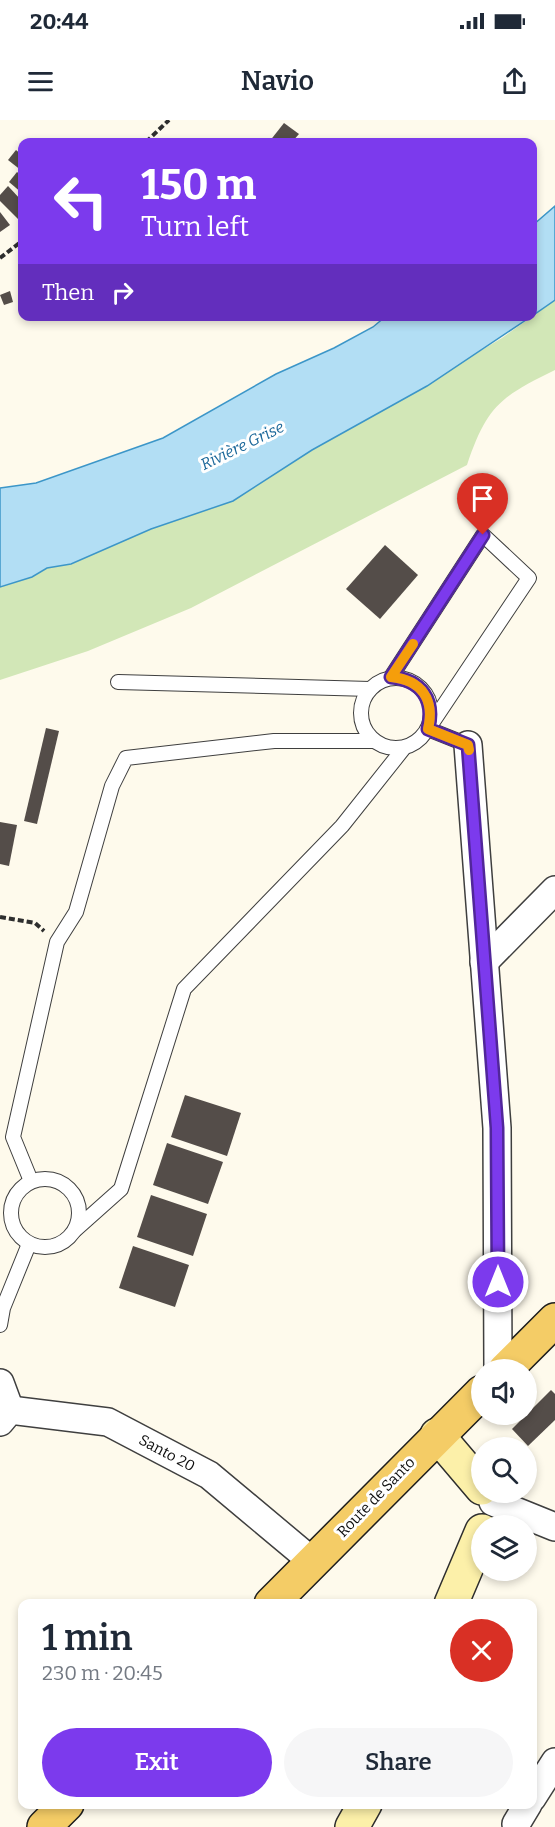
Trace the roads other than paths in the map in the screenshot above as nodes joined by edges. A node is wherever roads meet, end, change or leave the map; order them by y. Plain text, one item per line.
1 (391, 677) junction
2 (118, 682) dead end
3 (370, 689) junction
4 (428, 729) junction
5 (374, 741) junction
6 (468, 745) joint
7 (404, 748) junction
8 (555, 890) edge
9 (484, 962) junction
10 (31, 1181) junction
11 (75, 1230) junction
12 (29, 1244) junction
13 (555, 1320) edge
14 (0, 1325) edge
15 (498, 1359) edge
16 (516, 1359) edge
17 (0, 1383) edge
18 (471, 1403) edge
19 (5, 1416) edge
20 (437, 1435) junction
21 (485, 1508) edge
22 (555, 1527) edge
23 (313, 1562) junction
24 (276, 1599) edge
25 (453, 1599) edge
26 (555, 1762) edge
27 (537, 1789) edge
28 (62, 1809) edge
29 (362, 1809) edge
30 (44, 1827) edge
31 (352, 1827) edge

1 - 3 lane
1 - 4 lane
1 - 4 lane
2 - 3 lane
3 - 5 lane
4 - 6 lane
4 - 7 lane
5 - 7 lane
5 - 10 lane
6 - 9 street
7 - 11 lane
8 - 9 street
9 - 15 street
10 - 11 lane
10 - 12 lane
11 - 12 lane
12 - 14 lane
13 - 16 main road
17 - 19 street
18 - 20 main road, Route de Santo
19 - 23 street, Santo 20
20 - 21 street
20 - 23 main road, Route de Santo
21 - 22 street
21 - 25 street
23 - 24 main road, Route de Santo
26 - 27 street
28 - 30 main road
29 - 31 street

